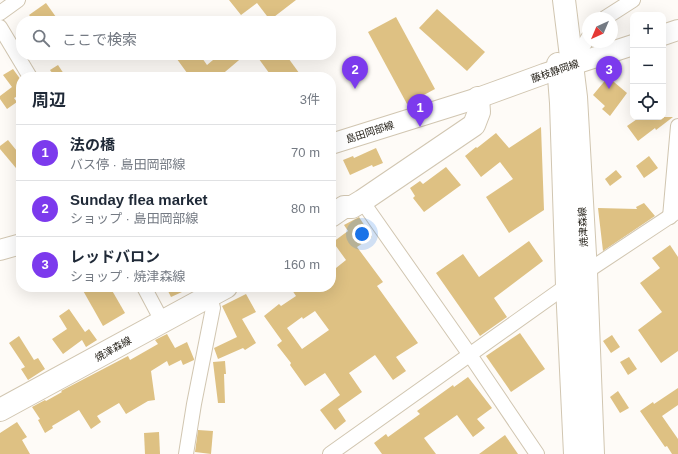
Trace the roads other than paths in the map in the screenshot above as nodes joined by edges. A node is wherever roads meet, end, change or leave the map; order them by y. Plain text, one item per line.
1 (18, 0) edge
2 (552, 0) edge
3 (564, 0) edge
4 (633, 0) edge
5 (614, 12) edge
6 (0, 13) edge
7 (0, 27) edge
8 (678, 30) edge
9 (666, 34) edge
10 (582, 46) edge
11 (630, 46) edge
12 (16, 54) edge
13 (20, 60) edge
14 (565, 67) junction
15 (27, 72) edge
16 (478, 98) junction
17 (678, 126) edge
18 (336, 142) edge
19 (362, 201) junction
20 (336, 213) edge
21 (674, 214) edge
22 (16, 245) edge
23 (0, 250) edge
24 (586, 272) junction
25 (567, 286) junction
26 (147, 292) edge
27 (212, 292) edge
28 (215, 292) edge
29 (162, 321) junction
30 (470, 355) junction
31 (0, 410) edge
32 (186, 454) edge
33 (330, 454) edge
34 (537, 454) edge
35 (576, 454) edge
36 (592, 454) edge

1 - 6 street
2 - 14 main road, 焼津森線
3 - 14 main road, 焼津森線
4 - 5 street
7 - 12 street
8 - 9 main road
10 - 14 street
11 - 14 main road, 藤枝静岡線
13 - 15 street
14 - 16 main road, 藤枝静岡線
14 - 24 main road, 焼津森線
14 - 25 main road, 焼津森線
16 - 18 main road, 島田岡部線
16 - 19 main road
17 - 21 street
19 - 20 main road
19 - 30 street
21 - 24 street
22 - 23 main road
24 - 25 street
24 - 36 main road, 焼津森線
25 - 30 street
25 - 35 main road, 焼津森線
26 - 29 street
27 - 29 main road, 焼津森線
28 - 32 street
29 - 31 main road, 焼津森線
30 - 33 street
30 - 34 street

